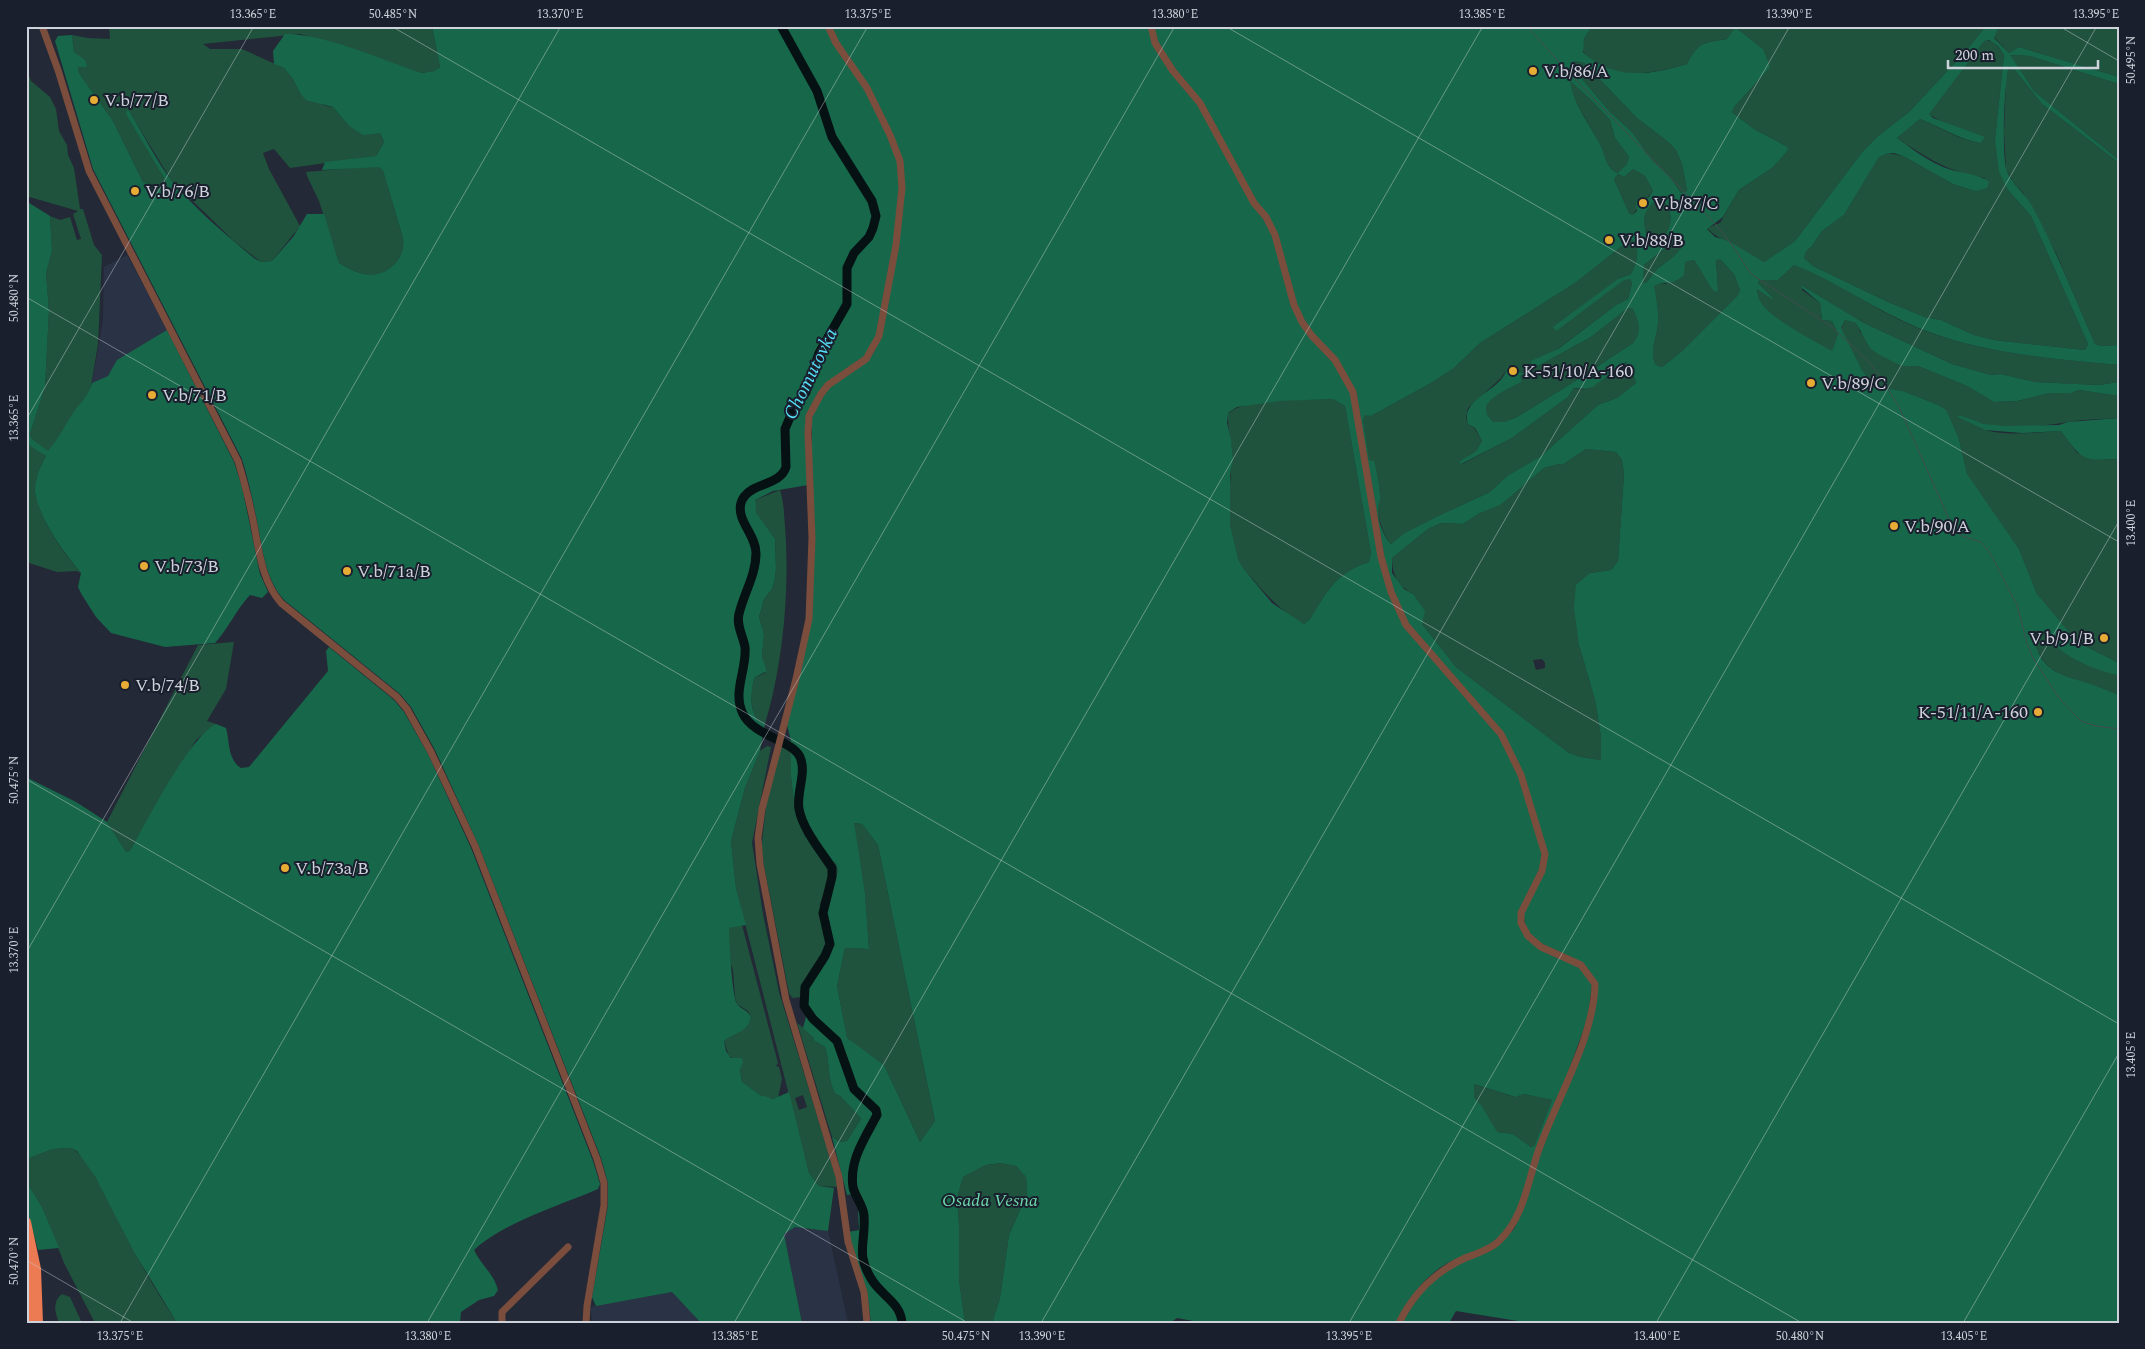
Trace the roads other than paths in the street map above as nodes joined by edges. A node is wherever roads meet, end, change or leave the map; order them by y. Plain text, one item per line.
1 (42, 26) edge
2 (828, 26) edge
3 (1151, 26) edge
4 (26, 1222) edge
5 (568, 1247) dead end
6 (30, 1254) edge
7 (586, 1322) edge
8 (30, 1323) edge
9 (38, 1323) edge
10 (502, 1323) edge
11 (867, 1323) edge
12 (1399, 1323) edge

1 - 7 street
2 - 11 street
3 - 12 street
4 - 6 highway
5 - 10 street
6 - 8 highway
6 - 9 highway

